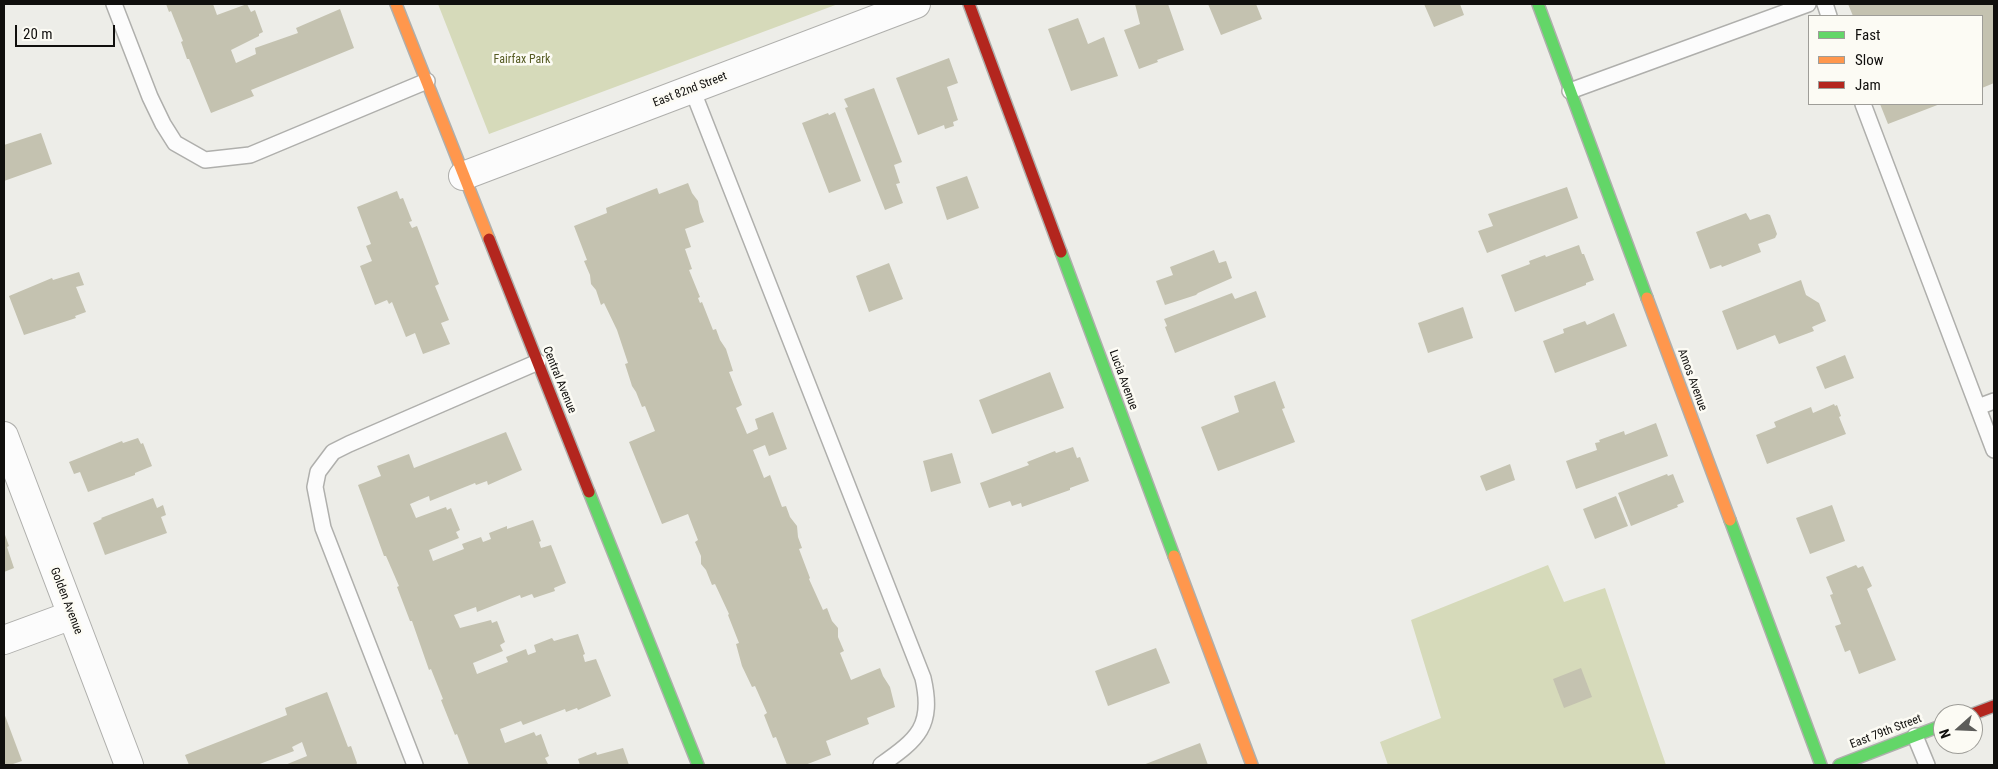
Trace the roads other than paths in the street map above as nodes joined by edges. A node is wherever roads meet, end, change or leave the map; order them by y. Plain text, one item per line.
1 (114, 4) edge
2 (396, 4) edge
3 (916, 4) edge
4 (969, 4) edge
5 (1538, 4) edge
6 (1808, 4) edge
7 (427, 82) junction
8 (692, 89) junction
9 (1570, 91) junction
10 (1862, 105) edge
11 (464, 176) junction
12 (538, 362) junction
13 (1994, 401) edge
14 (1978, 407) junction
15 (4, 436) edge
16 (1994, 450) edge
17 (72, 615) junction
18 (4, 640) edge
19 (1933, 729) edge
20 (1915, 736) junction
21 (128, 765) edge
22 (415, 765) edge
23 (698, 765) edge
24 (881, 765) edge
25 (1252, 765) edge
26 (1821, 765) edge
27 (1839, 765) edge
28 (1926, 765) edge

1 - 7 lane
2 - 7 street, Central Avenue
3 - 8 street, East 82nd Street
4 - 25 street, Lucia Avenue
5 - 9 street, Amos Avenue
6 - 9 lane
7 - 11 street, Central Avenue
8 - 11 street, East 82nd Street
8 - 24 lane
9 - 26 street, Amos Avenue
10 - 14 lane
11 - 12 street, Central Avenue
12 - 22 lane
12 - 23 street, Central Avenue
13 - 14 lane
14 - 16 lane
15 - 17 street, Golden Avenue
17 - 18 street
17 - 21 street, Golden Avenue
19 - 20 street, East 79th Street
20 - 27 street, East 79th Street
20 - 28 lane

